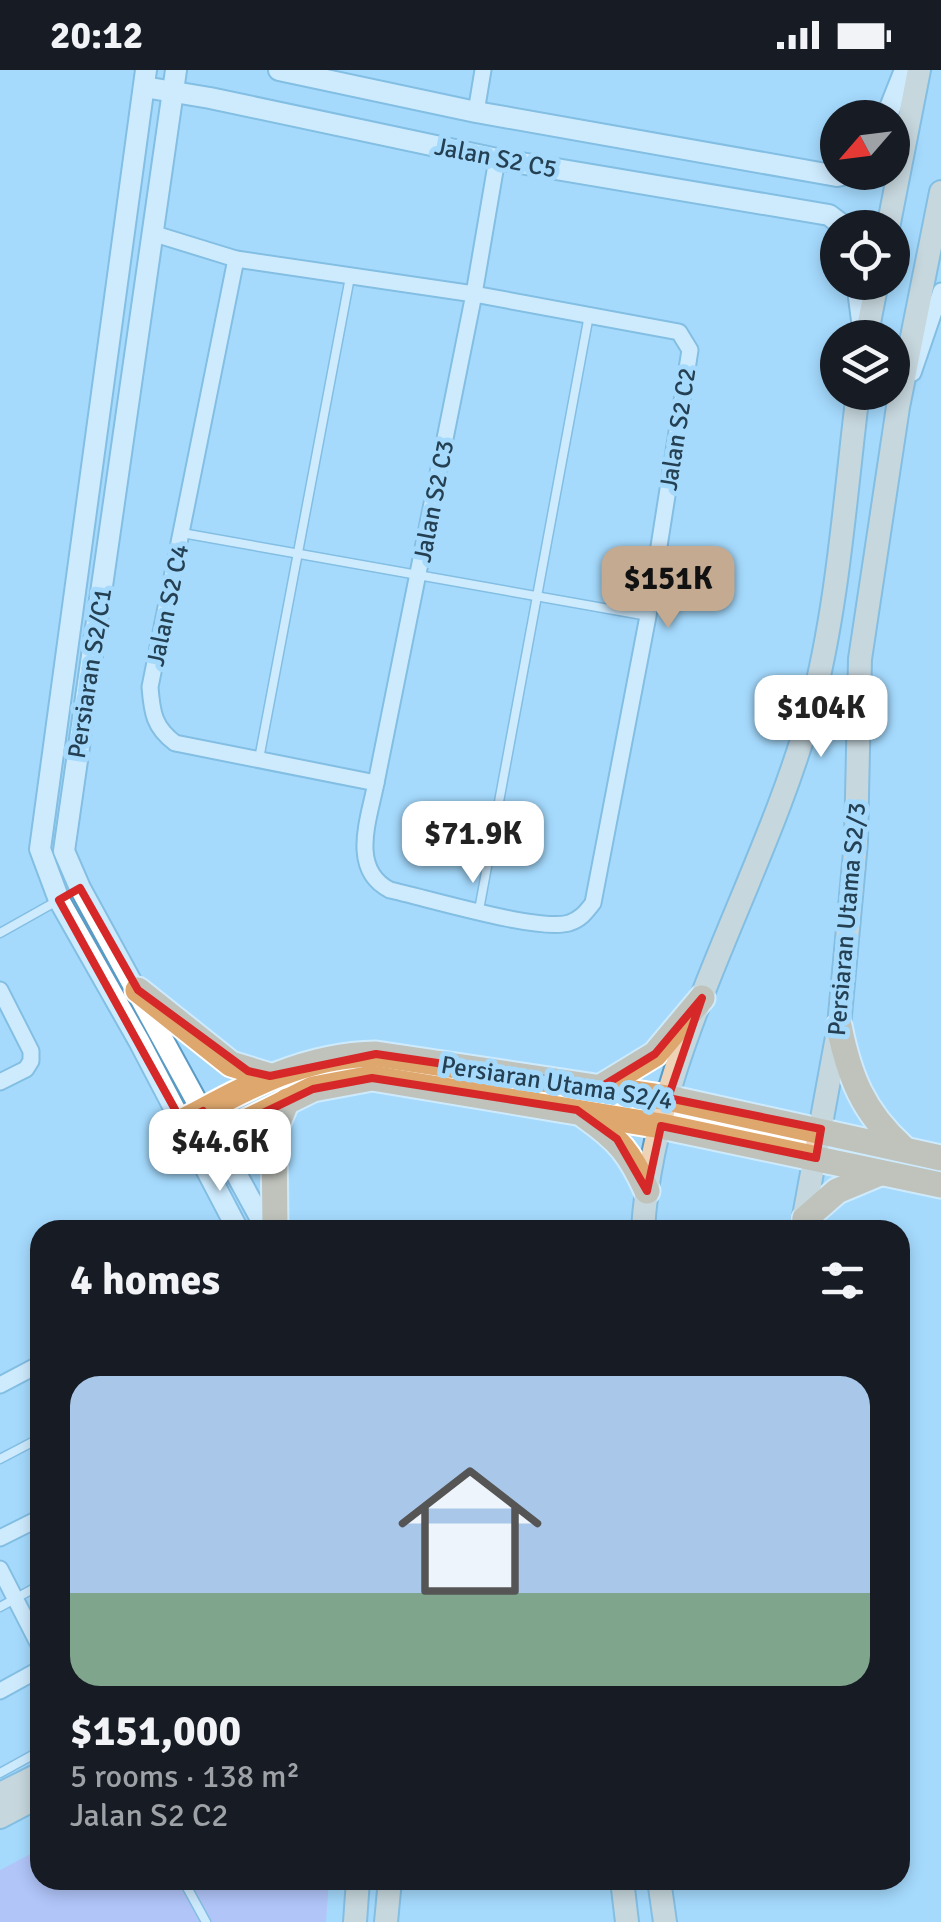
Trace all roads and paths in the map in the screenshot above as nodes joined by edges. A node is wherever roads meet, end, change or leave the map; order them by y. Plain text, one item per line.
1 (176, 70) edge
2 (278, 70) edge
3 (483, 70) edge
4 (905, 70) edge
5 (919, 70) edge
6 (145, 79) edge
7 (173, 92) junction
8 (893, 100) edge
9 (476, 112) junction
10 (497, 159) junction
11 (820, 173) edge
12 (941, 192) edge
13 (892, 210) edge
14 (820, 213) edge
15 (154, 234) junction
16 (236, 259) junction
17 (351, 276) junction
18 (941, 291) edge
19 (474, 294) junction
20 (589, 315) junction
21 (910, 347) edge
22 (910, 379) edge
23 (856, 410) edge
24 (898, 410) edge
25 (182, 533) junction
26 (298, 556) junction
27 (419, 578) junction
28 (538, 596) junction
29 (648, 616) junction
30 (260, 760) junction
31 (376, 783) junction
32 (365, 842) joint
33 (80, 888) junction
34 (60, 900) junction
35 (479, 910) junction
36 (0, 933) edge
37 (138, 990) junction
38 (2, 998) edge
39 (702, 998) junction
40 (839, 1026) junction
41 (270, 1076) junction
42 (0, 1082) edge
43 (601, 1087) junction
44 (668, 1098) junction
45 (286, 1101) junction
46 (577, 1110) junction
47 (193, 1116) junction
48 (662, 1126) junction
49 (821, 1129) junction
50 (206, 1141) junction
51 (907, 1151) junction
52 (816, 1158) junction
53 (941, 1158) edge
54 (880, 1173) junction
55 (941, 1185) edge
56 (646, 1191) junction
57 (234, 1220) edge
58 (260, 1220) edge
59 (275, 1220) edge
60 (644, 1220) edge
61 (803, 1220) edge
62 (806, 1220) edge
63 (30, 1369) edge
64 (0, 1385) edge
65 (30, 1443) edge
66 (0, 1459) edge
67 (30, 1523) edge
68 (0, 1538) edge
69 (0, 1569) edge
70 (30, 1591) edge
71 (8, 1603) edge
72 (30, 1633) edge
73 (30, 1675) edge
74 (0, 1691) edge
75 (30, 1756) edge
76 (0, 1773) edge
77 (30, 1779) edge
78 (0, 1794) edge
79 (30, 1801) edge
80 (0, 1816) edge
81 (188, 1890) edge
82 (357, 1890) edge
83 (389, 1890) edge
84 (623, 1890) edge
85 (660, 1890) edge
86 (206, 1922) edge
87 (355, 1922) edge
88 (386, 1922) edge
89 (627, 1922) edge
90 (665, 1922) edge

1 - 7 street, Persiaran S2/C1
2 - 9 street, Jalan S2 C5
3 - 9 street
4 - 8 street
5 - 13 main road
6 - 7 street, Jalan S2 C5
6 - 34 street, Persiaran S2/C1
7 - 10 street, Jalan S2 C5
7 - 15 street, Persiaran S2/C1
9 - 11 street, Jalan S2 C5
10 - 14 street, Jalan S2 C5
10 - 19 street, Jalan S2 C3
12 - 21 main road, Persiaran Utama S2/3
15 - 16 street, Jalan S2 C2
15 - 33 street, Persiaran S2/C1
16 - 17 street, Jalan S2 C2
16 - 25 street, Jalan S2 C4
17 - 19 street, Jalan S2 C2
17 - 26 lane
18 - 22 street
19 - 20 street, Jalan S2 C2
19 - 27 street, Jalan S2 C3
20 - 28 lane
20 - 29 street, Jalan S2 C2
23 - 39 main road
24 - 40 main road, Persiaran Utama S2/3
25 - 26 lane
25 - 30 street, Jalan S2 C4
26 - 27 lane
26 - 30 lane
27 - 28 lane
27 - 31 street, Jalan S2 C3
28 - 29 lane
28 - 35 lane
29 - 35 street, Jalan S2 C2
30 - 31 street, Jalan S2 C4
31 - 32 street, Jalan S2 C3
32 - 35 street, Jalan S2 C2
33 - 34 street
33 - 37 street, Persiaran S2/C1
34 - 36 lane
34 - 47 street, Persiaran S2/C1
37 - 41 main road
37 - 47 street, Persiaran S2/C1
38 - 42 street
39 - 43 main road
39 - 44 main road
40 - 49 main road, Persiaran Utama S2/3
40 - 51 main road
41 - 43 main road, Persiaran Utama S2/4
41 - 47 main road, Persiaran Utama S2/4
43 - 44 main road, Persiaran Utama S2/4
44 - 48 main road
44 - 49 main road, Persiaran Utama S2/4
45 - 46 main road, Persiaran Utama S2/4
45 - 50 main road, Persiaran Utama S2/4
45 - 59 main road
46 - 48 main road, Persiaran Utama S2/4
46 - 56 main road
47 - 50 street, Persiaran S2/C1
48 - 52 main road, Persiaran Utama S2/4
48 - 56 main road
49 - 51 main road, Persiaran Utama S2/4
49 - 52 main road, Persiaran Utama S2/3
50 - 57 street, Persiaran S2/C1
50 - 58 street, Persiaran S2/C1
51 - 53 main road, Persiaran Utama S2/4
52 - 54 main road, Persiaran Utama S2/4
52 - 61 main road, Persiaran Utama S2/3
54 - 55 main road, Persiaran Utama S2/4
54 - 62 main road
56 - 60 main road
63 - 64 street
65 - 66 lane
67 - 68 street
69 - 71 street
70 - 71 lane
71 - 72 street
73 - 74 street
75 - 76 lane
77 - 78 main road
79 - 80 main road
81 - 86 lane
82 - 87 main road
83 - 88 main road
84 - 89 main road
85 - 90 main road

